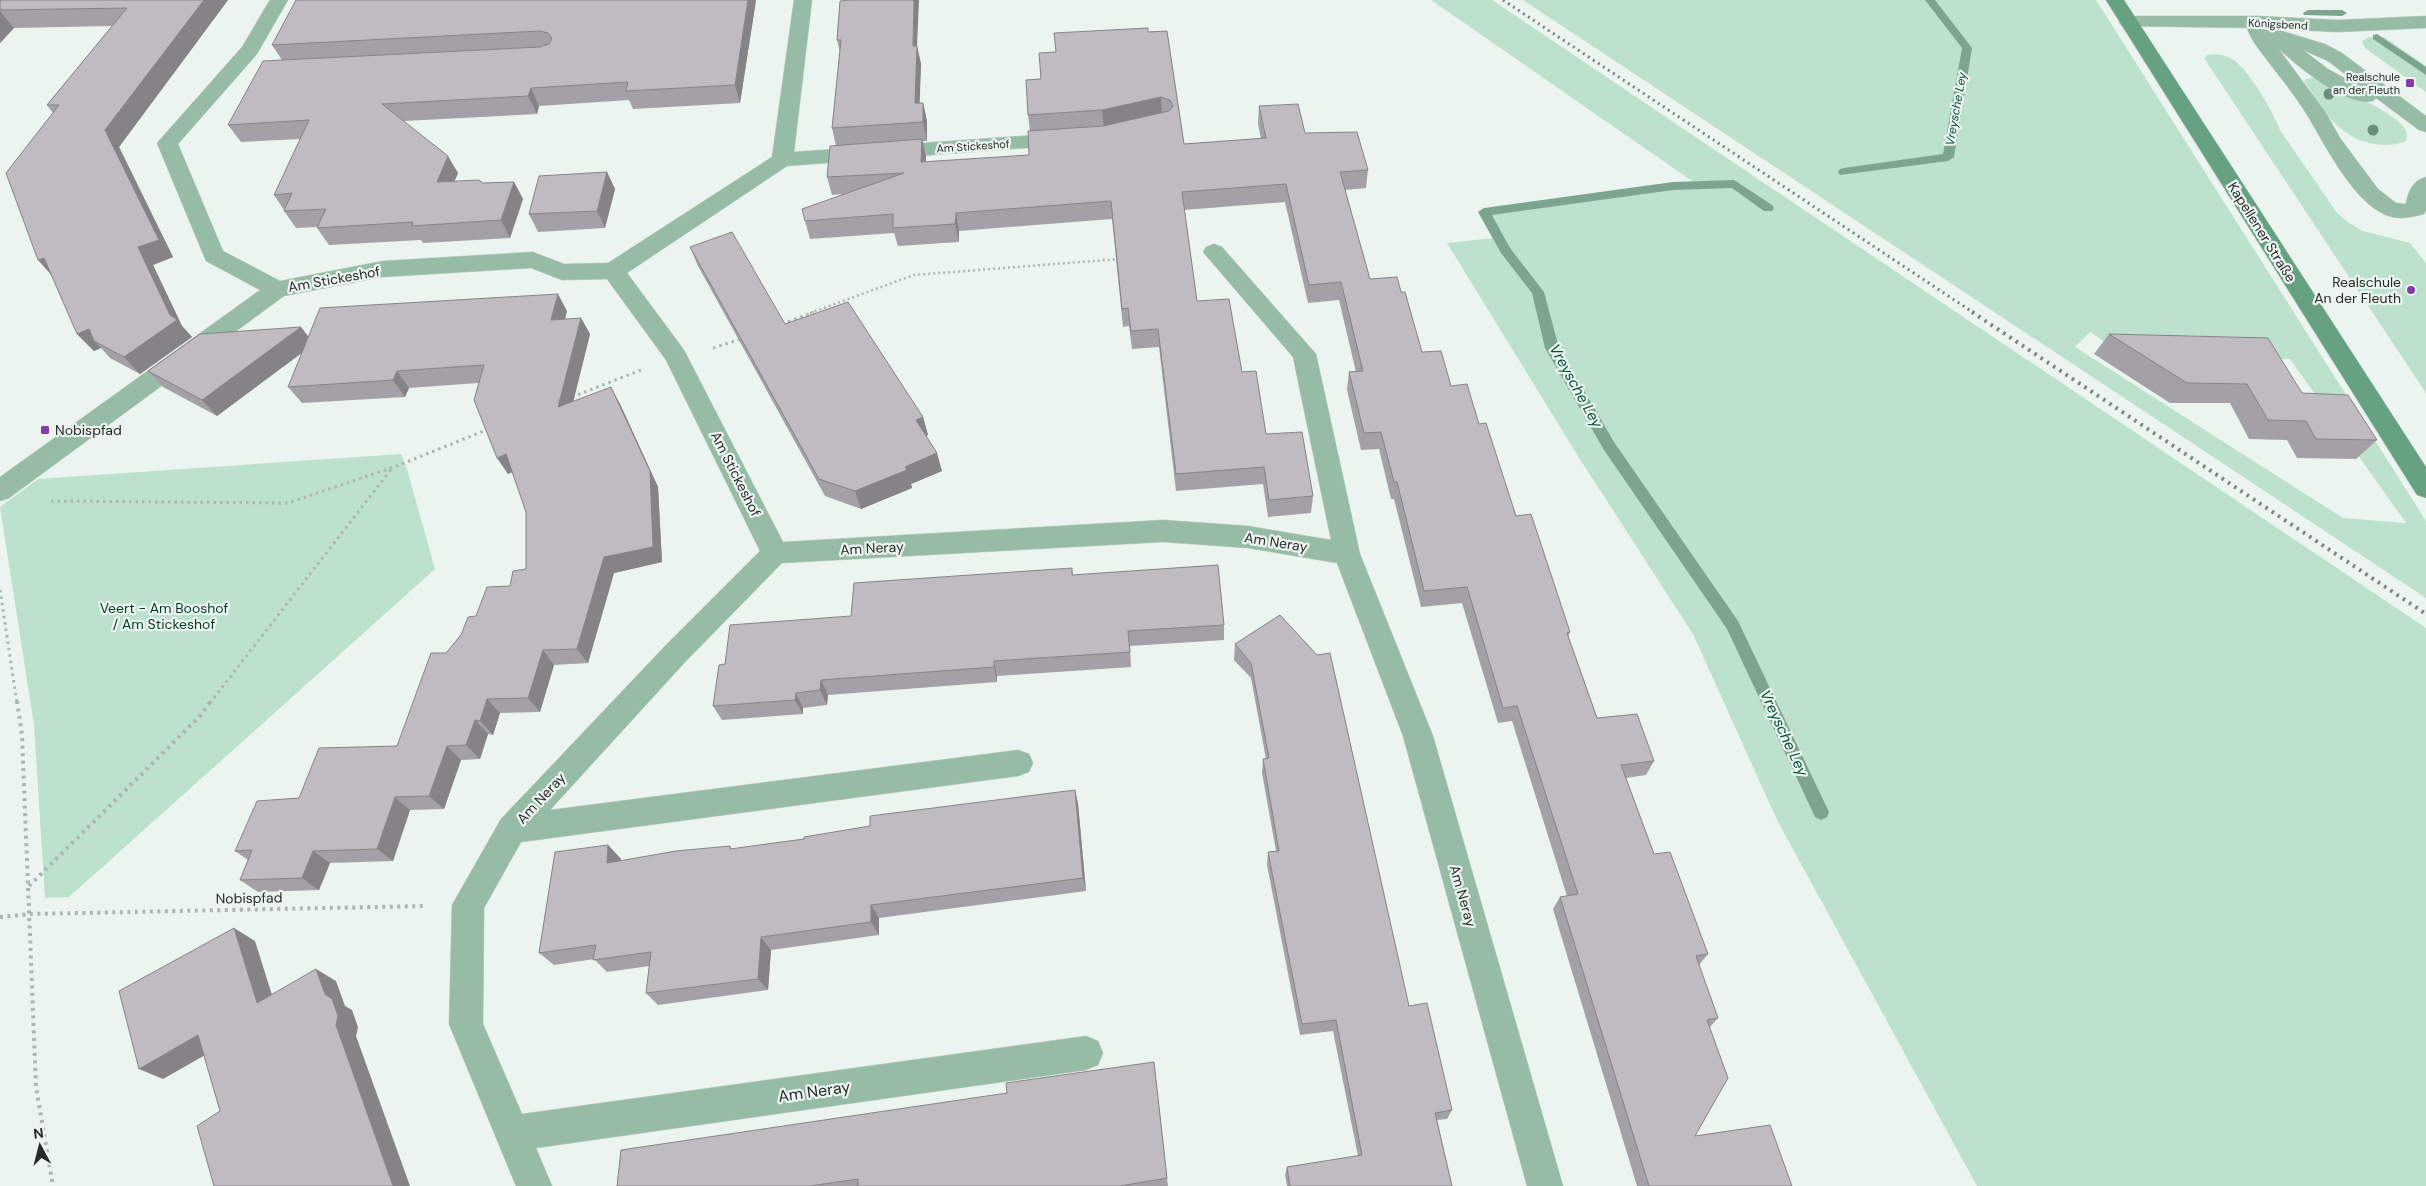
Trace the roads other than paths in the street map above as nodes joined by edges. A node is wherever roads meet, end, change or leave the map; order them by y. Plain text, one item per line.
1 (279, 0) edge
2 (803, 0) edge
3 (2115, 0) edge
4 (2129, 22) junction
5 (2257, 22) junction
6 (2426, 22) edge
7 (257, 72) edge
8 (228, 73) junction
9 (2426, 126) edge
10 (1085, 138) edge
11 (782, 160) junction
12 (2426, 184) edge
13 (1214, 252) dead end
14 (614, 271) junction
15 (278, 289) junction
16 (2426, 488) edge
17 (0, 491) edge
18 (775, 553) junction
19 (1347, 554) junction
20 (1018, 763) dead end
21 (512, 829) junction
22 (1086, 1053) dead end
23 (513, 1133) junction
24 (534, 1186) edge
25 (1545, 1186) edge

1 - 8 street, Am Stickeshof
2 - 11 street
3 - 4 main road, Kapellener Straße
4 - 5 street, Königsbend
4 - 16 main road, Kapellener Straße
5 - 6 street, Königsbend
5 - 9 street
5 - 12 street
7 - 8 street
8 - 15 street, Am Stickeshof
10 - 11 street, Am Stickeshof
11 - 14 street, Am Stickeshof
13 - 19 street, Am Neray
14 - 15 street, Am Stickeshof
14 - 18 street, Am Stickeshof
15 - 17 street
18 - 19 street, Am Neray
18 - 21 street, Am Neray
19 - 25 street, Am Neray
20 - 21 street, Am Neray
21 - 23 street, Am Neray
22 - 23 street, Am Neray
23 - 24 street, Am Neray

